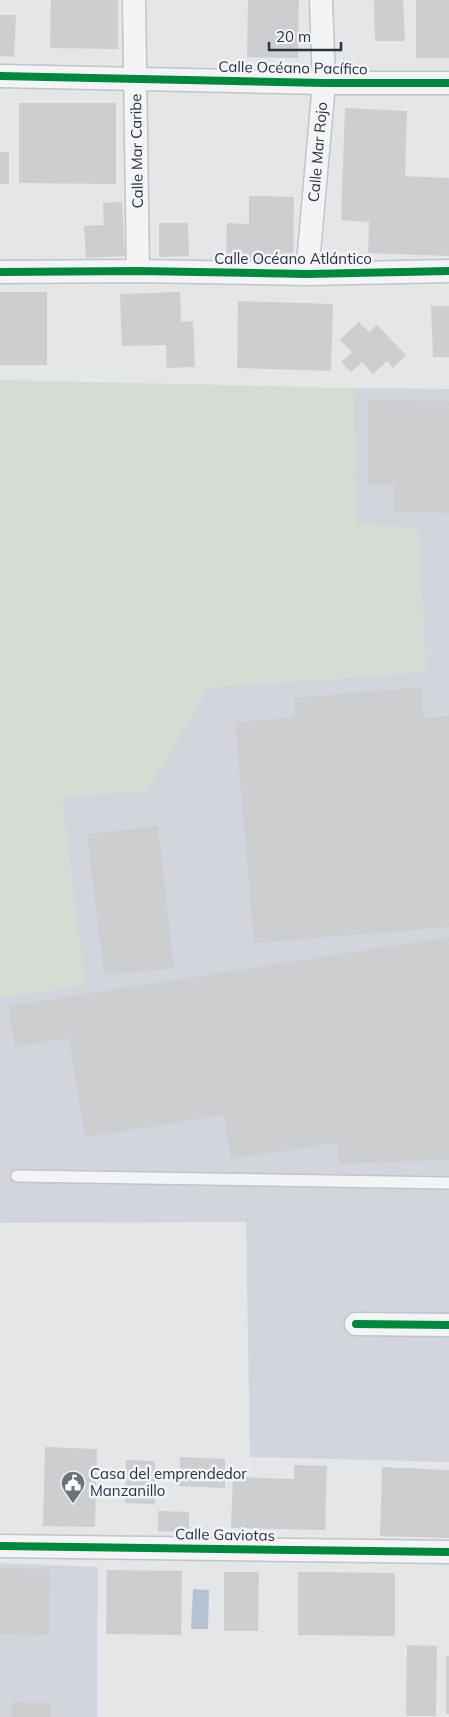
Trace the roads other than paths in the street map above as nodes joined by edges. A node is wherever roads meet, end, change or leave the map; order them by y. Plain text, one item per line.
1 (134, 0) edge
2 (321, 0) edge
3 (0, 76) edge
4 (136, 78) junction
5 (324, 83) junction
6 (449, 83) edge
7 (138, 271) junction
8 (449, 271) edge
9 (0, 272) edge
10 (307, 274) junction
11 (17, 1176) dead end
12 (449, 1183) edge
13 (356, 1324) dead end
14 (449, 1325) edge
15 (0, 1546) edge
16 (449, 1552) edge

1 - 4 street, Calle Mar Caribe
2 - 5 street, Calle Mar Rojo
3 - 4 street, Calle Océano Pacífico
4 - 5 street, Calle Océano Pacífico
4 - 7 street, Calle Mar Caribe
5 - 6 street, Calle Océano Pacífico
5 - 10 street, Calle Mar Rojo
7 - 9 street, Calle Océano Atlántico
7 - 10 street, Calle Océano Atlántico
8 - 10 street, Calle Océano Atlántico
11 - 12 lane
13 - 14 street
15 - 16 street, Calle Gaviotas

